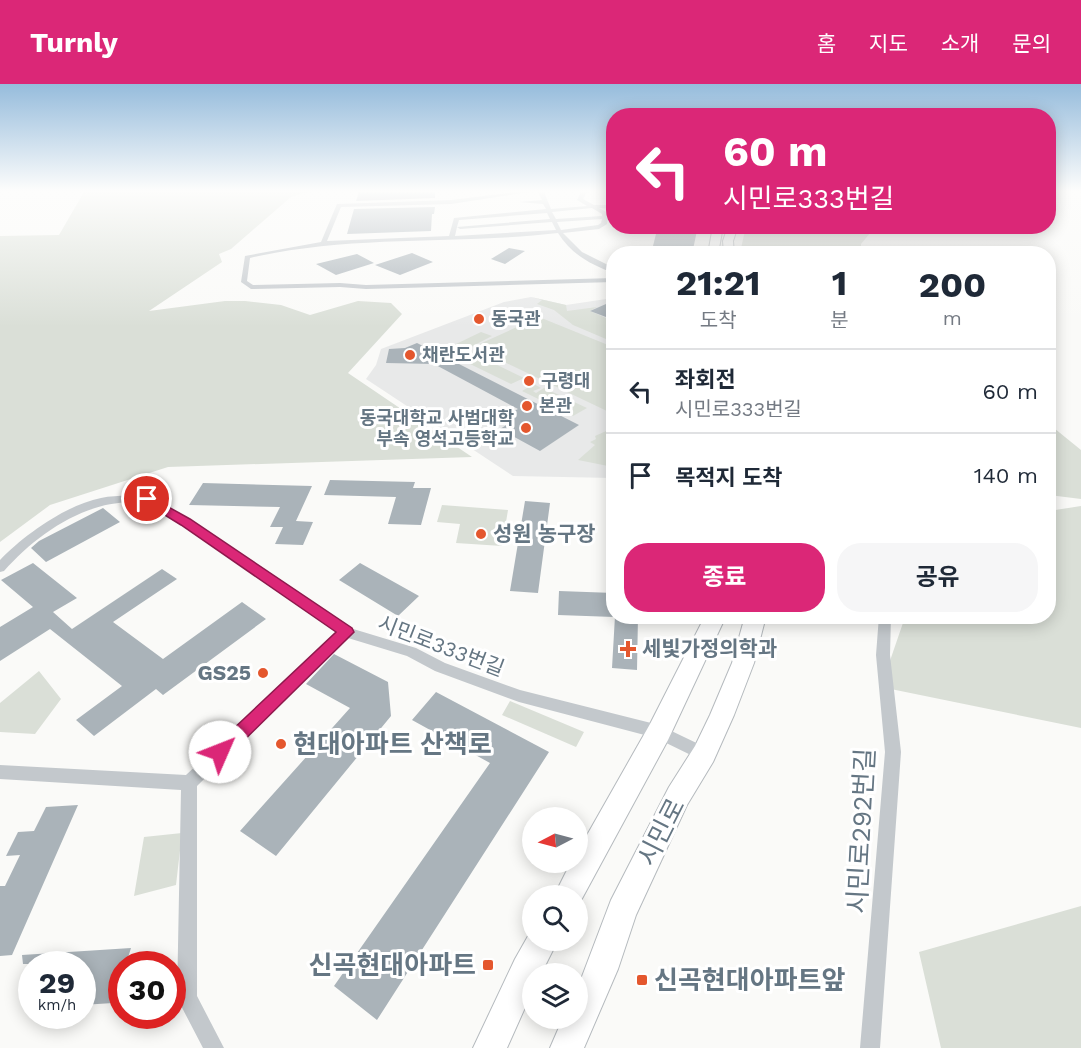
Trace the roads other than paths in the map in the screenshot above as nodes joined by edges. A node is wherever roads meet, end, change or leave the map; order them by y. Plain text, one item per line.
1 (326, 237) edge
2 (470, 237) edge
3 (565, 237) edge
4 (452, 238) joint
5 (324, 242) junction
6 (606, 267) edge
7 (606, 280) edge
8 (0, 568) edge
9 (712, 624) edge
10 (754, 624) edge
11 (885, 624) edge
12 (346, 632) junction
13 (659, 732) junction
14 (704, 754) junction
15 (0, 772) edge
16 (189, 783) junction
17 (574, 885) edge
18 (537, 951) edge
19 (214, 1048) edge
20 (490, 1048) edge
21 (567, 1048) edge
22 (870, 1048) edge

1 - 5 street
2 - 4 street
3 - 6 street
4 - 5 street
5 - 7 street
8 - 12 street, 시민로333번길
9 - 13 main road
10 - 14 main road, 시민로
11 - 22 street, 시민로292번길
12 - 13 street, 시민로333번길
12 - 16 street
13 - 14 street, 시민로333번길
13 - 17 main road
14 - 21 main road, 시민로
15 - 16 street
16 - 19 street
18 - 20 main road

